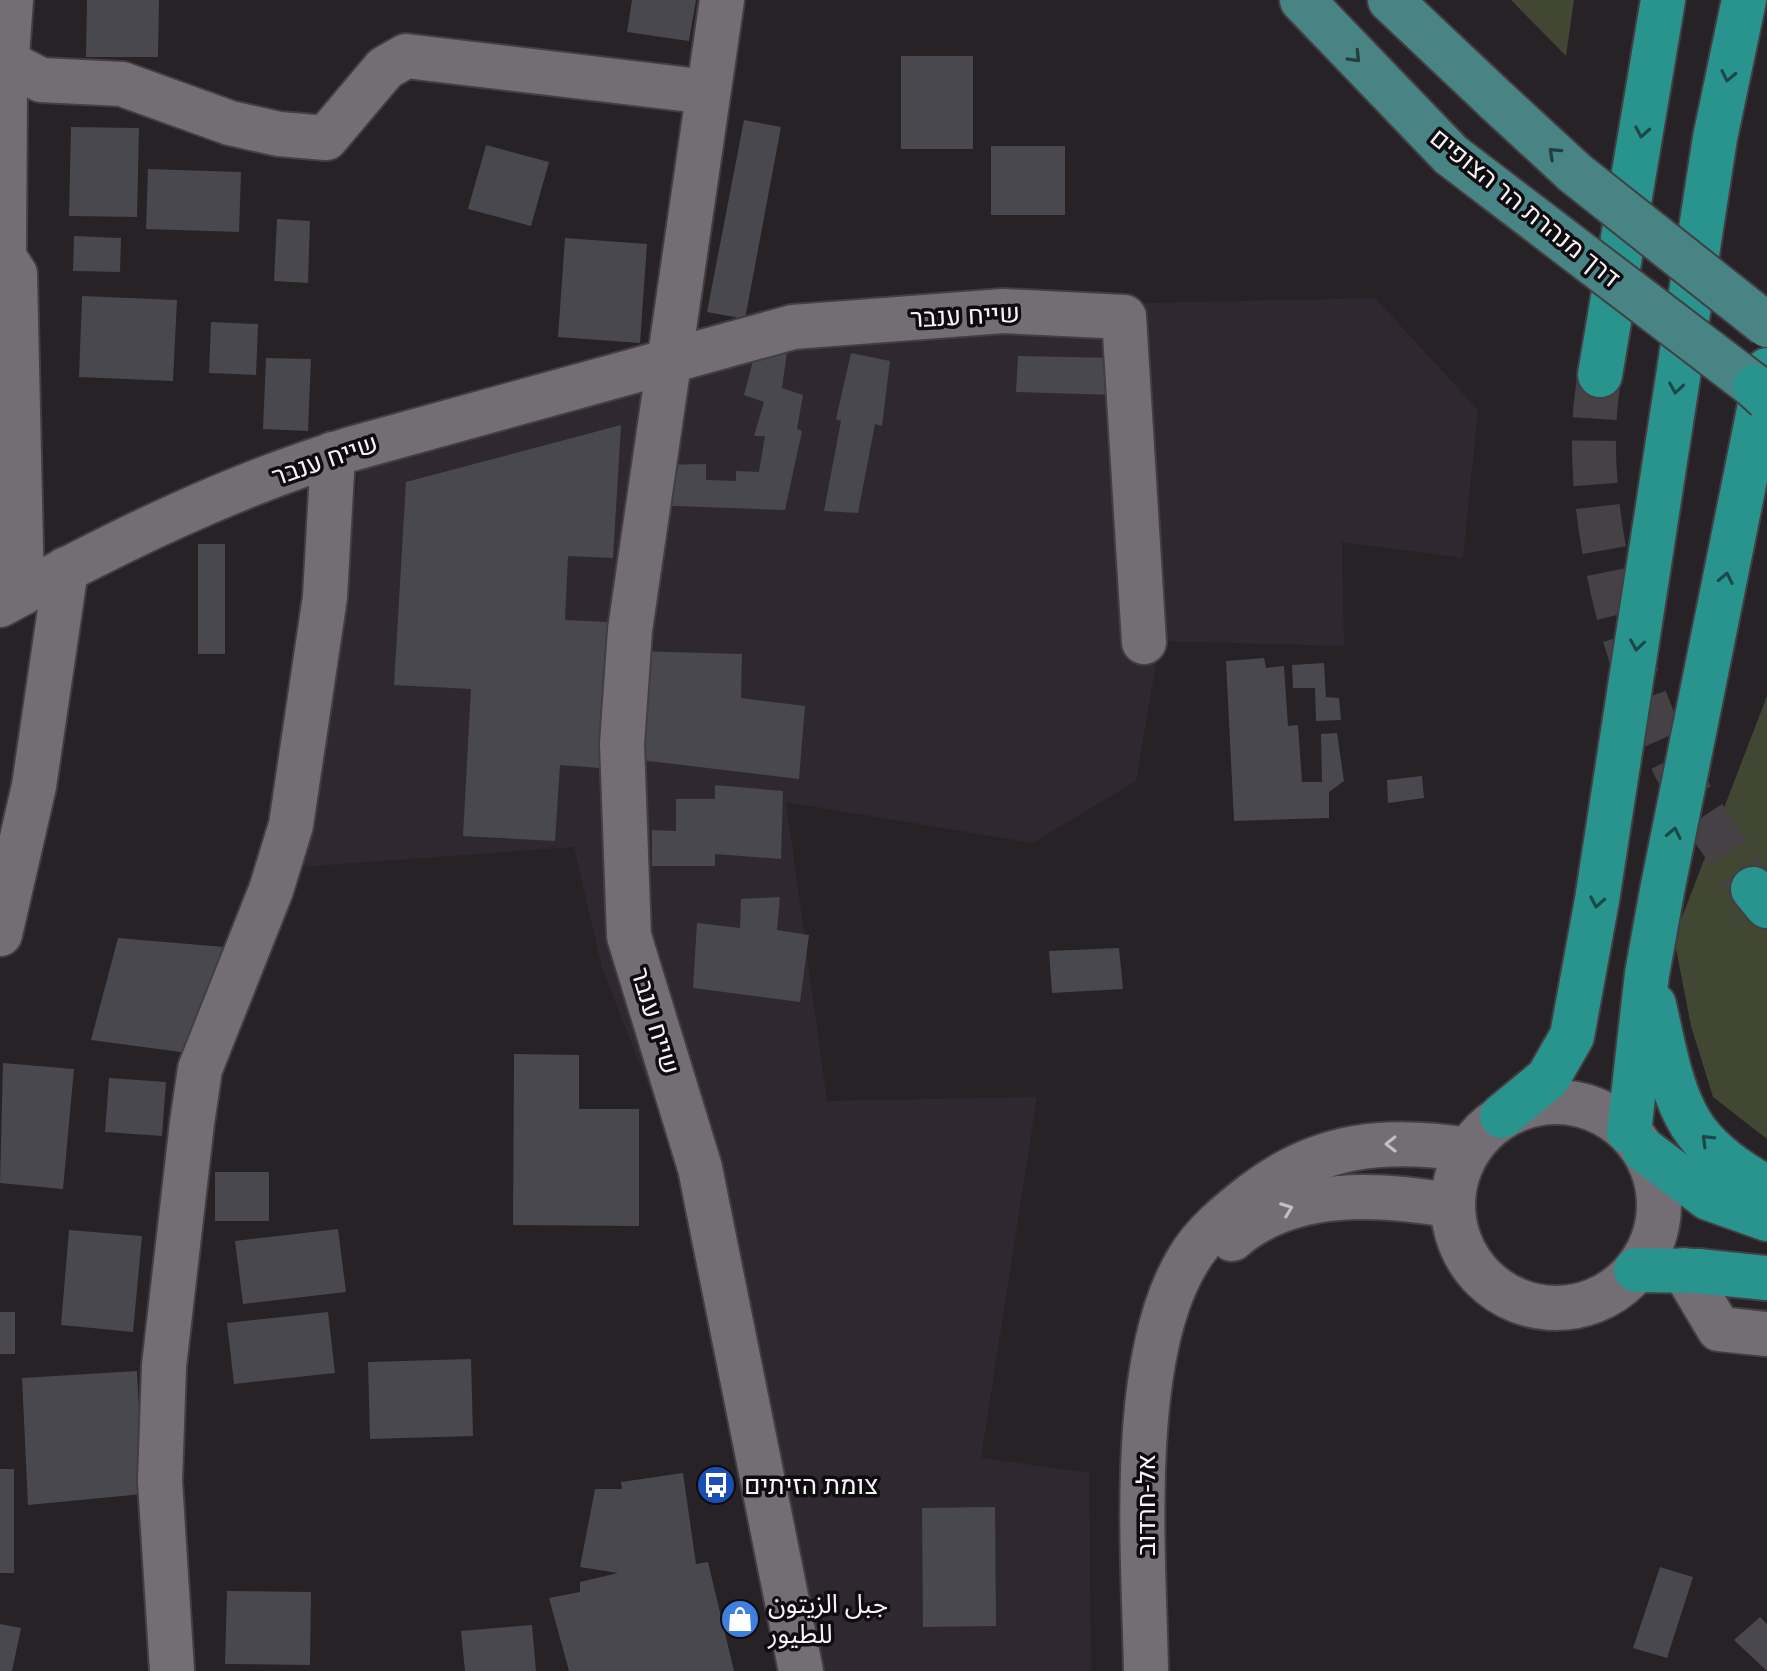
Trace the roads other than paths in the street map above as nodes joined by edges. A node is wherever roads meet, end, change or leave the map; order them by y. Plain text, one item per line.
1 (11, 0) edge
2 (722, 0) edge
3 (1302, 0) edge
4 (1390, 0) edge
5 (1663, 0) edge
6 (1744, 0) edge
7 (6, 62) junction
8 (708, 92) junction
9 (1767, 325) edge
10 (667, 360) junction
11 (1600, 375) tunnel mouth
12 (1764, 388) edge
13 (333, 454) junction
14 (66, 569) junction
15 (11, 599) edge
16 (1144, 642) dead end
17 (0, 934) edge
18 (1647, 974) junction
19 (1502, 1116) junction
20 (1636, 1141) junction
21 (1469, 1150) junction
22 (1767, 1188) edge
23 (1453, 1206) junction
24 (1767, 1219) edge
25 (1636, 1270) junction
26 (1684, 1270) junction
27 (1767, 1278) edge
28 (1767, 1334) edge
29 (1157, 1339) junction
30 (172, 1671) edge
31 (801, 1671) edge
32 (1146, 1671) edge

1 - 7 street
2 - 8 street
3 -> 12 main road, דרך מנהרת הר הצופים, bridge
9 -> 4 main road, bridge
5 -> 11 highway
6 -> 19 highway
7 - 8 street
7 - 15 street
8 - 10 street
10 - 13 street, שייח ענבר
10 - 16 street, שייח ענבר
10 - 31 street, שייח ענבר
18 -> 12 highway
13 - 14 street, שייח ענבר
13 - 30 street
14 - 15 street, שייח ענבר
14 - 17 street
18 - 20 highway
22 -> 18 highway
19 - 20 street
19 - 21 street
20 - 24 highway
20 - 25 street
21 - 23 street
21 -> 29 street, אל-חרדוב
23 - 25 street
29 -> 23 street, אל-חרדוב
25 - 26 highway
26 - 27 highway
26 - 28 street
29 - 32 street, אל-חרדוב

